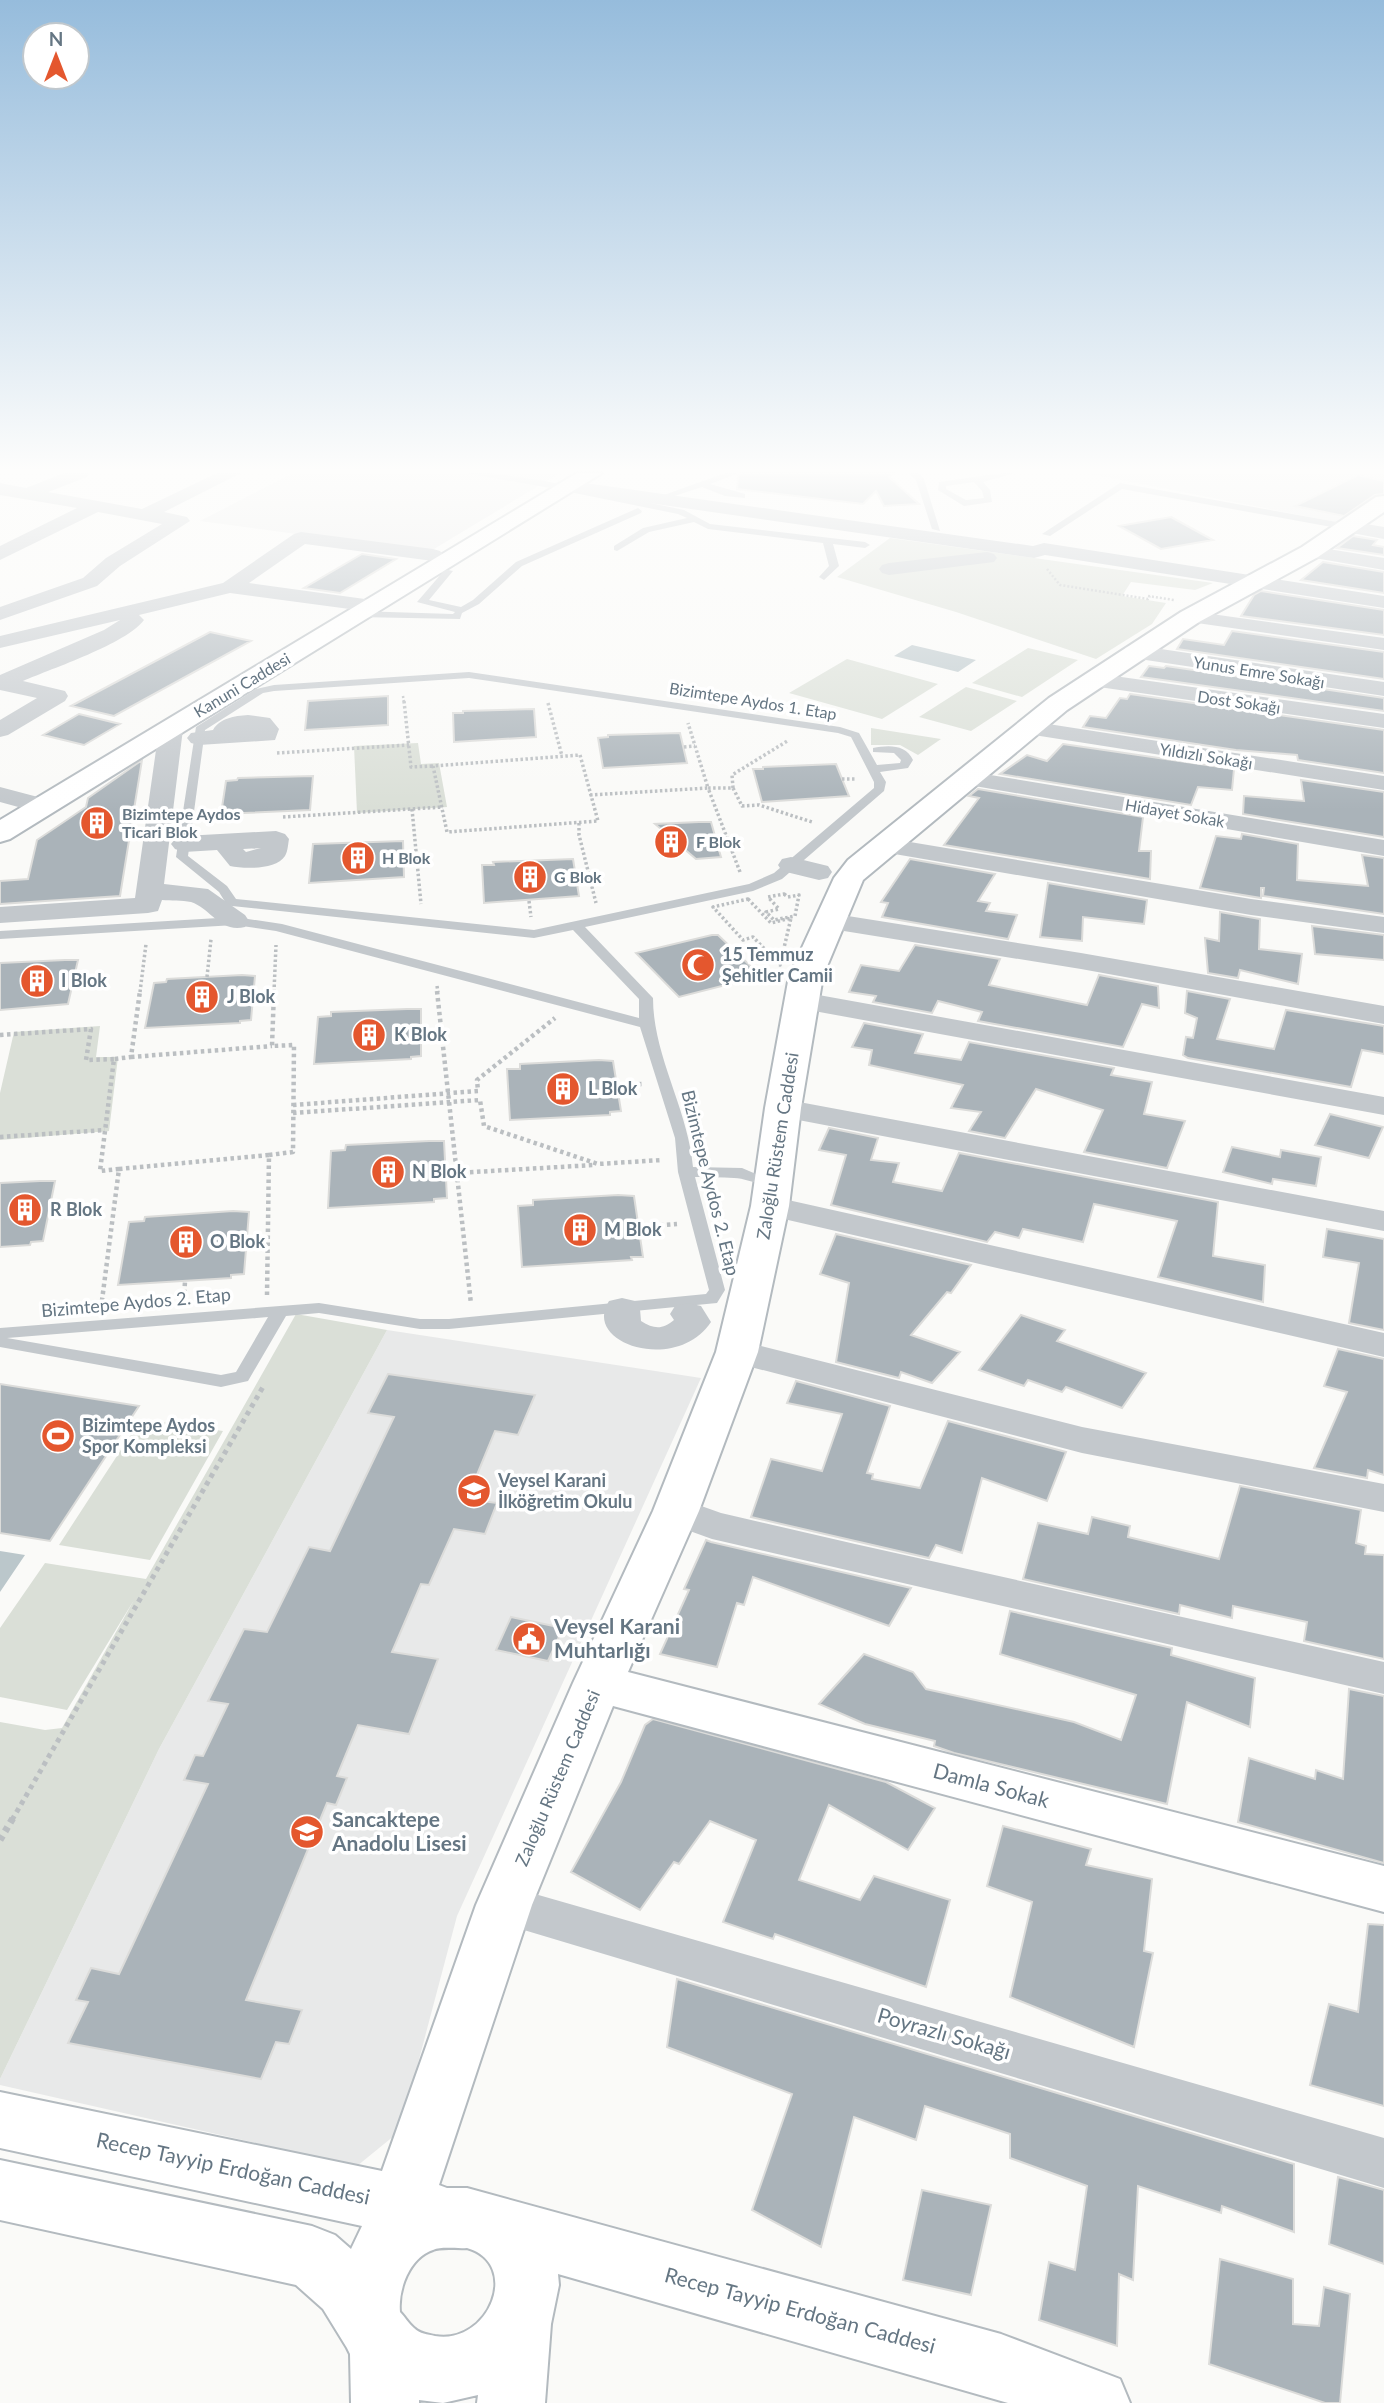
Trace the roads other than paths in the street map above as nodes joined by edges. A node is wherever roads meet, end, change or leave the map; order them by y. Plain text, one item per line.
1 (81, 585) edge
2 (233, 585) edge
3 (396, 585) edge
4 (436, 585) edge
5 (495, 585) edge
6 (1246, 585) edge
7 (1267, 585) edge
8 (230, 587) junction
9 (1384, 602) edge
10 (152, 606) junction
11 (360, 607) junction
12 (1183, 609) junction
13 (462, 610) junction
14 (0, 614) edge
15 (0, 642) edge
16 (1384, 644) edge
17 (1134, 652) junction
18 (1093, 680) junction
19 (1, 683) edge
20 (1384, 689) edge
21 (1384, 721) edge
22 (1029, 728) junction
23 (170, 729) junction
24 (0, 730) edge
25 (224, 733) dead end
26 (199, 738) junction
27 (877, 750) dead end
28 (873, 769) junction
29 (966, 778) junction
30 (1384, 783) edge
31 (16, 803) edge
32 (0, 833) edge
33 (184, 844) junction
34 (886, 846) junction
35 (1384, 849) edge
36 (230, 850) dead end
37 (820, 872) junction
38 (149, 907) junction
39 (225, 914) junction
40 (0, 915) edge
41 (830, 921) junction
42 (1384, 925) edge
43 (577, 926) junction
44 (0, 935) edge
45 (802, 1001) junction
46 (1384, 1015) edge
47 (646, 1024) junction
48 (1384, 1106) edge
49 (783, 1108) junction
50 (687, 1171) junction
51 (756, 1184) junction
52 (1384, 1221) edge
53 (622, 1309) junction
54 (273, 1311) junction
55 (688, 1314) dead end
56 (0, 1333) edge
57 (0, 1342) edge
58 (1384, 1345) edge
59 (737, 1352) junction
60 (1384, 1498) edge
61 (676, 1511) junction
62 (1384, 1678) edge
63 (598, 1683) junction
64 (1384, 1889) edge
65 (504, 1905) junction
66 (0, 2120) edge
67 (1384, 2163) edge
68 (0, 2190) edge
69 (439, 2223) junction
70 (519, 2325) junction
71 (380, 2359) edge
72 (511, 2403) edge
73 (1096, 2403) edge

1 - 14 street
2 - 8 street
3 - 11 street, Kanuni Caddesi
4 - 13 lane
5 - 13 lane
6 - 12 street, Zaloğlu Rüstem Caddesi
7 - 9 street
8 - 10 street
8 - 11 street
10 - 15 street
10 - 19 street
11 - 13 lane
11 - 23 street, Kanuni Caddesi
11 - 31 street, Kanuni Caddesi
12 - 16 street
12 - 17 street, Zaloğlu Rüstem Caddesi
17 - 18 street, Zaloğlu Rüstem Caddesi
17 - 20 street, Yunus Emre Sokağı
18 - 21 street, Dost Sokağı
18 - 22 street, Zaloğlu Rüstem Caddesi
19 - 24 street
22 - 29 street, Zaloğlu Rüstem Caddesi
22 - 30 street, Yıldızlı Sokağı
23 - 31 street, Kanuni Caddesi
23 - 38 street
25 - 26 street
26 - 28 lane, Bizimtepe Aydos 1. Etap
26 - 33 lane
27 - 28 lane
28 - 37 lane
29 - 34 street, Zaloğlu Rüstem Caddesi
29 - 35 street, Hidayet Sokak
31 - 32 street, Kanuni Caddesi
33 - 36 street
33 - 39 lane
34 - 37 street, Zaloğlu Rüstem Caddesi
34 - 42 street
37 - 41 street, Zaloğlu Rüstem Caddesi
37 - 43 lane
38 - 39 street
38 - 40 street
38 - 44 lane
39 - 43 lane
39 - 47 lane
41 - 45 street, Zaloğlu Rüstem Caddesi
41 - 46 street
43 - 47 lane, Bizimtepe Aydos 2. Etap
45 - 48 street
45 - 49 street, Zaloğlu Rüstem Caddesi
47 - 50 lane, Bizimtepe Aydos 2. Etap
49 - 51 street, Zaloğlu Rüstem Caddesi
49 - 52 street
50 - 51 lane
50 - 53 lane, Bizimtepe Aydos 2. Etap
51 - 58 street
51 - 59 street, Zaloğlu Rüstem Caddesi
53 - 54 lane, Bizimtepe Aydos 2. Etap
53 - 55 street
54 - 56 lane, Bizimtepe Aydos 2. Etap
54 - 57 lane
59 - 60 street
59 - 61 street, Zaloğlu Rüstem Caddesi
61 - 62 street
61 - 63 street, Zaloğlu Rüstem Caddesi
63 - 64 street, Damla Sokak
63 - 65 street, Zaloğlu Rüstem Caddesi
65 - 67 street, Poyrazlı Sokağı
65 - 69 street, Zaloğlu Rüstem Caddesi
66 - 69 street, Recep Tayyip Erdoğan Caddesi
68 - 71 street
69 - 70 street
69 - 71 street
69 - 73 street, Recep Tayyip Erdoğan Caddesi
70 - 71 street
70 - 72 street

